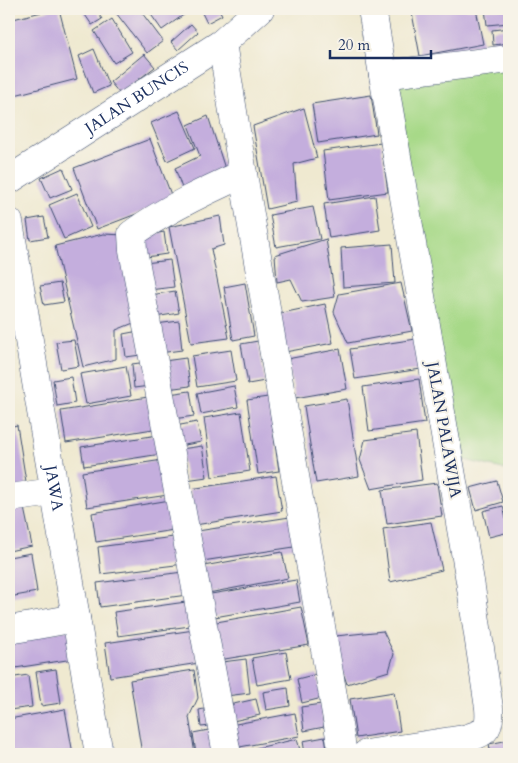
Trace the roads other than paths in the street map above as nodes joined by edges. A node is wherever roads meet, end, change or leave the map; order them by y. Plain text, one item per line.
1 (260, 9) edge
2 (372, 9) edge
3 (222, 43) junction
4 (509, 59) edge
5 (383, 75) junction
6 (243, 174) junction
7 (9, 180) edge
8 (9, 222) edge
9 (54, 492) junction
10 (9, 498) edge
11 (76, 618) junction
12 (9, 630) edge
13 (99, 754) edge
14 (226, 754) edge
15 (343, 754) edge
16 (366, 754) edge

1 - 3 street, JALAN BUNCIS
2 - 5 street, JALAN PALAWIJA
3 - 6 street
3 - 7 street, JALAN BUNCIS
4 - 5 street
5 - 16 street, JALAN PALAWIJA
6 - 14 street
6 - 15 street
8 - 9 street, JAWA
9 - 10 street
9 - 11 street, JAWA
11 - 12 street
11 - 13 street, JAWA

